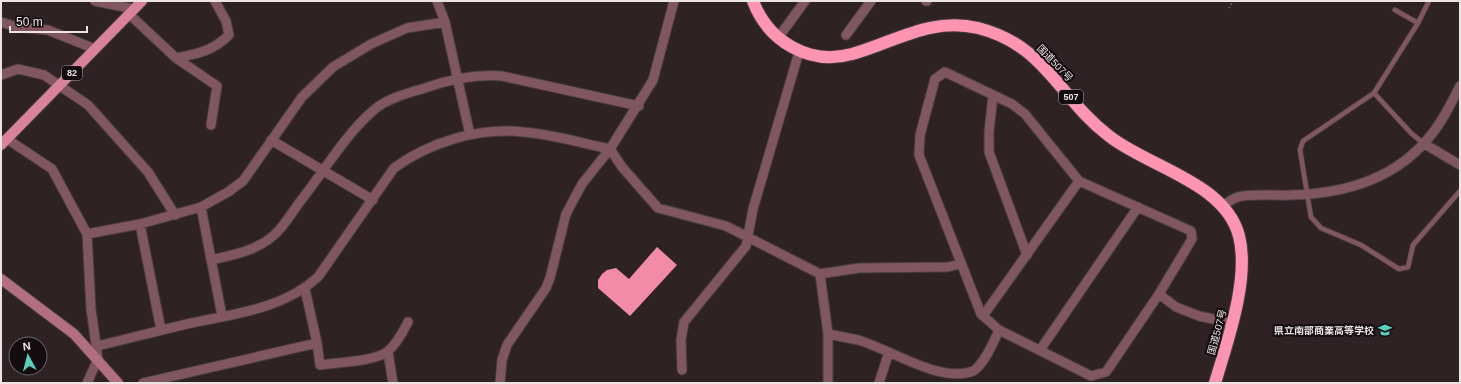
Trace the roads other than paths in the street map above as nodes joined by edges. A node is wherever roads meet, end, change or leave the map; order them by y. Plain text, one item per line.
1 (95, 1) edge
2 (142, 1) edge
3 (215, 1) edge
4 (437, 1) edge
5 (674, 1) edge
6 (753, 1) edge
7 (805, 1) edge
8 (871, 1) edge
9 (1429, 1) edge
10 (1394, 10) dead end
11 (132, 12) junction
12 (1, 22) edge
13 (445, 22) junction
14 (1418, 23) junction
15 (846, 35) dead end
16 (778, 38) junction
17 (95, 49) junction
18 (799, 52) junction
19 (176, 58) junction
20 (1, 75) edge
21 (456, 78) junction
22 (61, 85) junction
23 (1460, 86) edge
24 (1374, 93) junction
25 (994, 95) junction
26 (639, 106) junction
27 (211, 125) dead end
28 (470, 135) junction
29 (271, 140) junction
30 (4, 142) edge
31 (1423, 143) junction
32 (610, 149) junction
33 (1460, 165) edge
34 (325, 171) junction
35 (1079, 181) junction
36 (1460, 191) edge
37 (1306, 195) junction
38 (373, 200) junction
39 (1222, 206) junction
40 (1138, 207) junction
41 (201, 208) junction
42 (175, 215) junction
43 (140, 224) junction
44 (86, 234) junction
45 (748, 237) junction
46 (1027, 255) junction
47 (211, 260) junction
48 (960, 264) junction
49 (820, 274) junction
50 (1, 279) edge
51 (305, 289) junction
52 (1159, 294) junction
53 (222, 316) junction
54 (983, 316) junction
55 (408, 322) dead end
56 (1232, 324) junction
57 (161, 330) junction
58 (999, 330) junction
59 (828, 334) junction
60 (317, 343) junction
61 (97, 346) junction
62 (1040, 350) junction
63 (388, 352) junction
64 (889, 352) junction
65 (98, 359) junction
66 (682, 370) dead end
67 (87, 383) edge
68 (118, 383) edge
69 (143, 383) edge
70 (392, 383) edge
71 (500, 383) edge
72 (828, 383) edge
73 (878, 383) edge
74 (1215, 383) edge

1 - 11 street
2 - 11 main road, 82
3 - 19 street
4 - 13 street
5 - 26 street
6 - 16 highway, 国道507号 / 507
7 - 16 street
8 - 15 street
9 - 14 lane
10 - 14 lane
11 - 17 main road, 82
11 - 19 street
12 - 17 street
13 - 21 street
13 - 29 street
14 - 24 lane
16 - 18 highway, 国道507号 / 507
17 - 22 main road, 82
18 - 39 highway, 国道507号 / 507
18 - 45 street
19 - 27 street
20 - 22 street
21 - 26 street
21 - 28 street
21 - 34 street
22 - 30 main road, 82
22 - 42 street
23 - 31 street
24 - 31 lane
24 - 37 lane
25 - 35 street
25 - 46 street
25 - 48 street
26 - 32 street
28 - 32 street
28 - 38 street
29 - 34 street
29 - 41 street
30 - 44 street
31 - 33 street
31 - 37 street
32 - 45 street
32 - 71 street
34 - 38 street
34 - 47 street
35 - 40 street
35 - 46 street
36 - 37 lane
37 - 39 street
38 - 51 street
39 - 56 highway, 国道507号 / 507
40 - 52 street
40 - 62 street
41 - 42 street
41 - 47 street
42 - 43 street
43 - 44 street
43 - 57 street
44 - 61 street
45 - 49 street
45 - 66 street
46 - 54 street
47 - 53 street
48 - 49 street
48 - 54 street
49 - 59 street
50 - 65 street
51 - 53 street
51 - 60 street
52 - 56 street
52 - 62 street
53 - 57 street
54 - 58 street
55 - 63 street
56 - 74 highway, 国道507号 / 507
57 - 61 street
58 - 62 street
58 - 64 street
59 - 64 street
59 - 72 street
60 - 63 street
60 - 69 street
61 - 65 street
63 - 70 street
64 - 73 street
65 - 67 street
65 - 68 street

